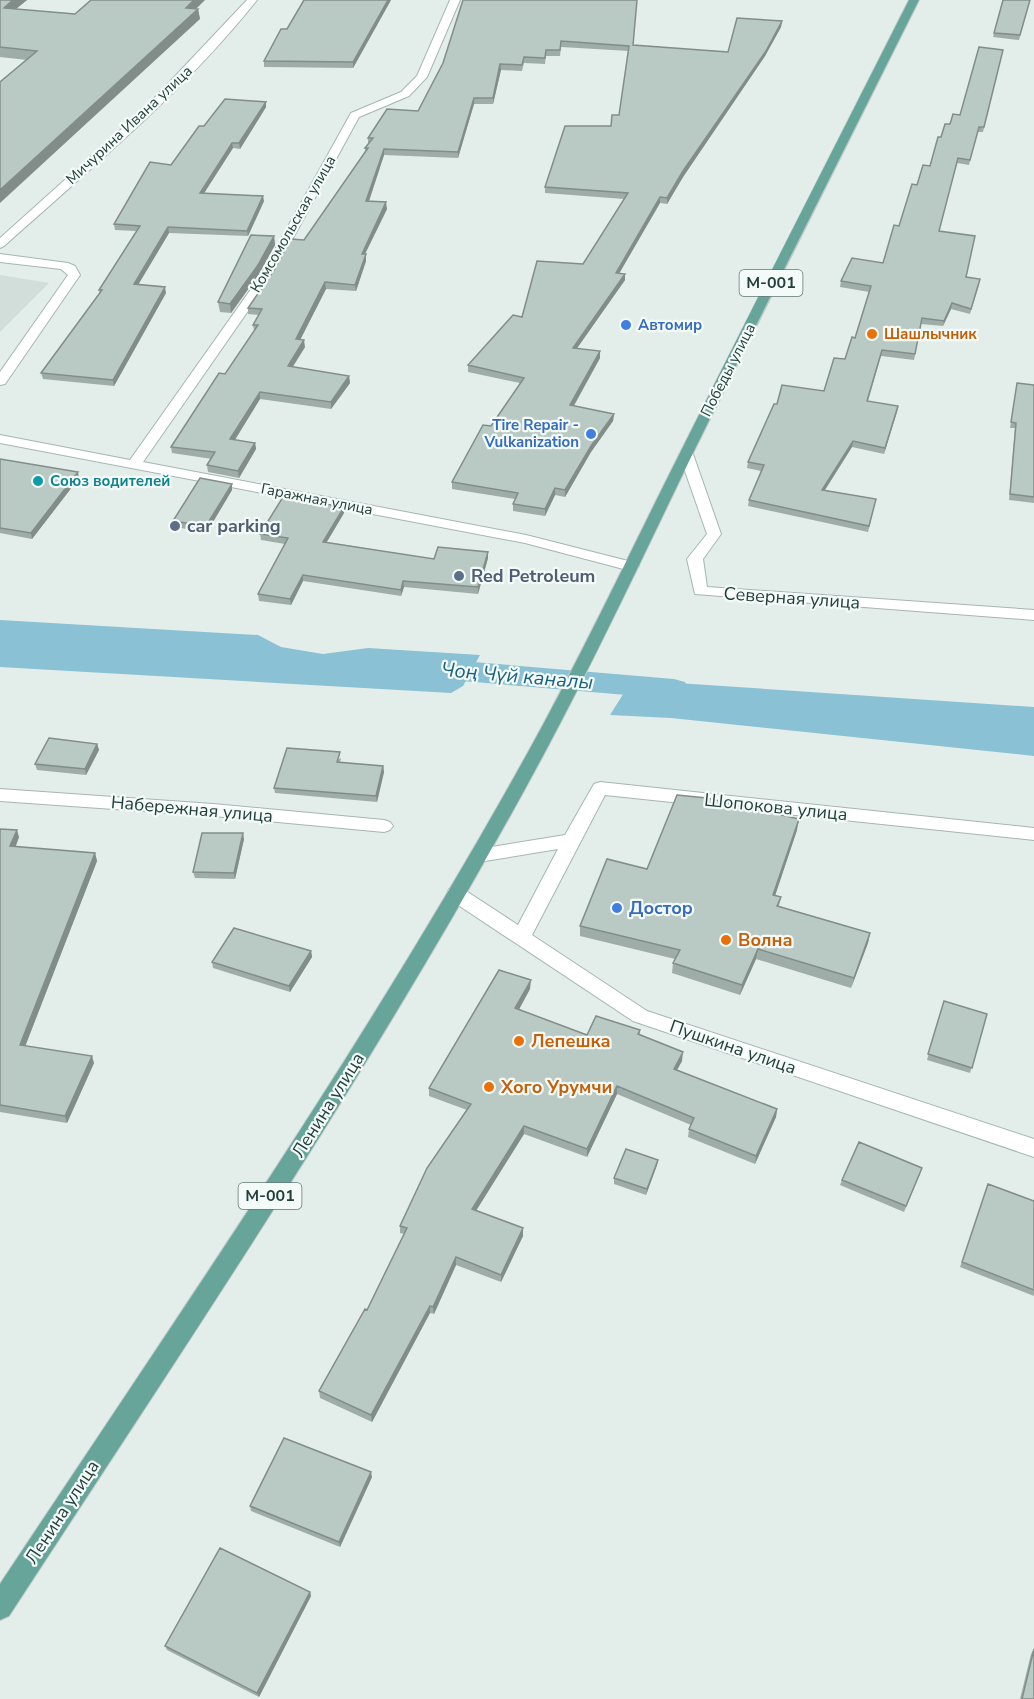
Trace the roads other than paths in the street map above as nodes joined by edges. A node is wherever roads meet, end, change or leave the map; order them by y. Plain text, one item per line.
1 (252, 0) edge
2 (455, 0) edge
3 (914, 0) edge
4 (0, 244) edge
5 (0, 258) edge
6 (0, 381) edge
7 (0, 438) edge
8 (686, 454) junction
9 (134, 464) junction
10 (632, 566) junction
11 (1034, 615) edge
12 (524, 775) joint
13 (0, 795) edge
14 (384, 826) dead end
15 (1034, 834) edge
16 (572, 841) junction
17 (479, 855) junction
18 (456, 894) junction
19 (521, 937) junction
20 (1034, 1148) edge
21 (0, 1608) edge

1 - 4 street, Мичурина Ивана улица
2 - 9 street, Комсомольская улица
3 - 8 main road, Победы улица / М-001
5 - 6 street
7 - 9 street, Гаражная улица
8 - 10 main road, Победы улица / М-001
8 - 11 street, Северная улица
9 - 10 street, Гаражная улица
10 - 12 main road, Победы улица / М-001
12 - 17 main road, Ленина улица / М-001
13 - 14 street, Набережная улица
15 - 16 street, Шопокова улица
16 - 17 street
16 - 19 street
17 - 18 main road, Ленина улица / М-001
18 - 19 street, Пушкина улица
18 - 21 main road, Ленина улица / М-001
19 - 20 street, Пушкина улица

